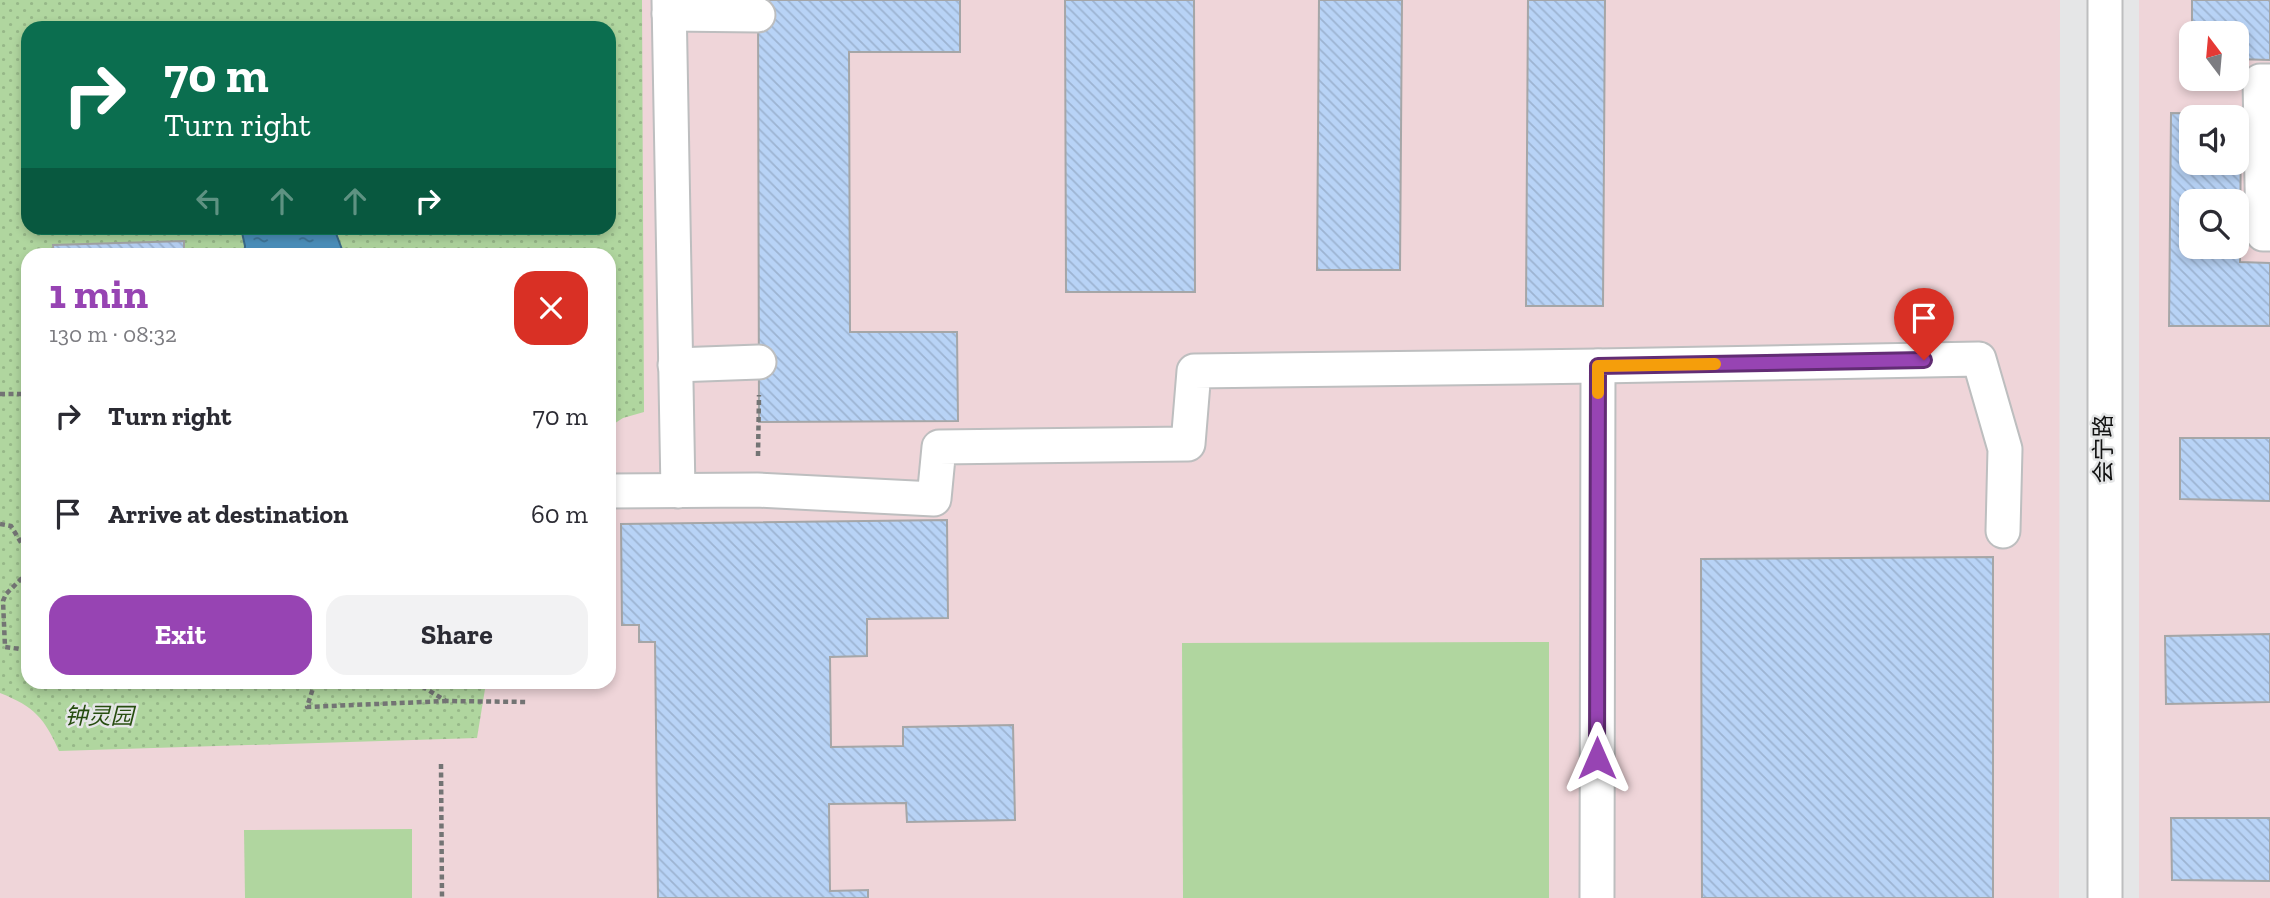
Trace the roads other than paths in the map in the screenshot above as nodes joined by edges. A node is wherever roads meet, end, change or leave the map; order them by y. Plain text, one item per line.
1 (2105, 0) edge
2 (669, 7) edge
3 (758, 15) dead end
4 (2270, 81) edge
5 (2270, 234) edge
6 (759, 362) road end
7 (675, 365) junction
8 (1598, 366) junction
9 (616, 491) edge
10 (678, 491) junction
11 (2003, 531) dead end
12 (1597, 898) edge
13 (2105, 898) edge

1 - 13 street, 会宁路
2 - 3 street
2 - 7 street
4 - 5 street
6 - 7 street
7 - 10 street
8 - 10 street
8 - 11 street
8 - 12 street
9 - 10 street

